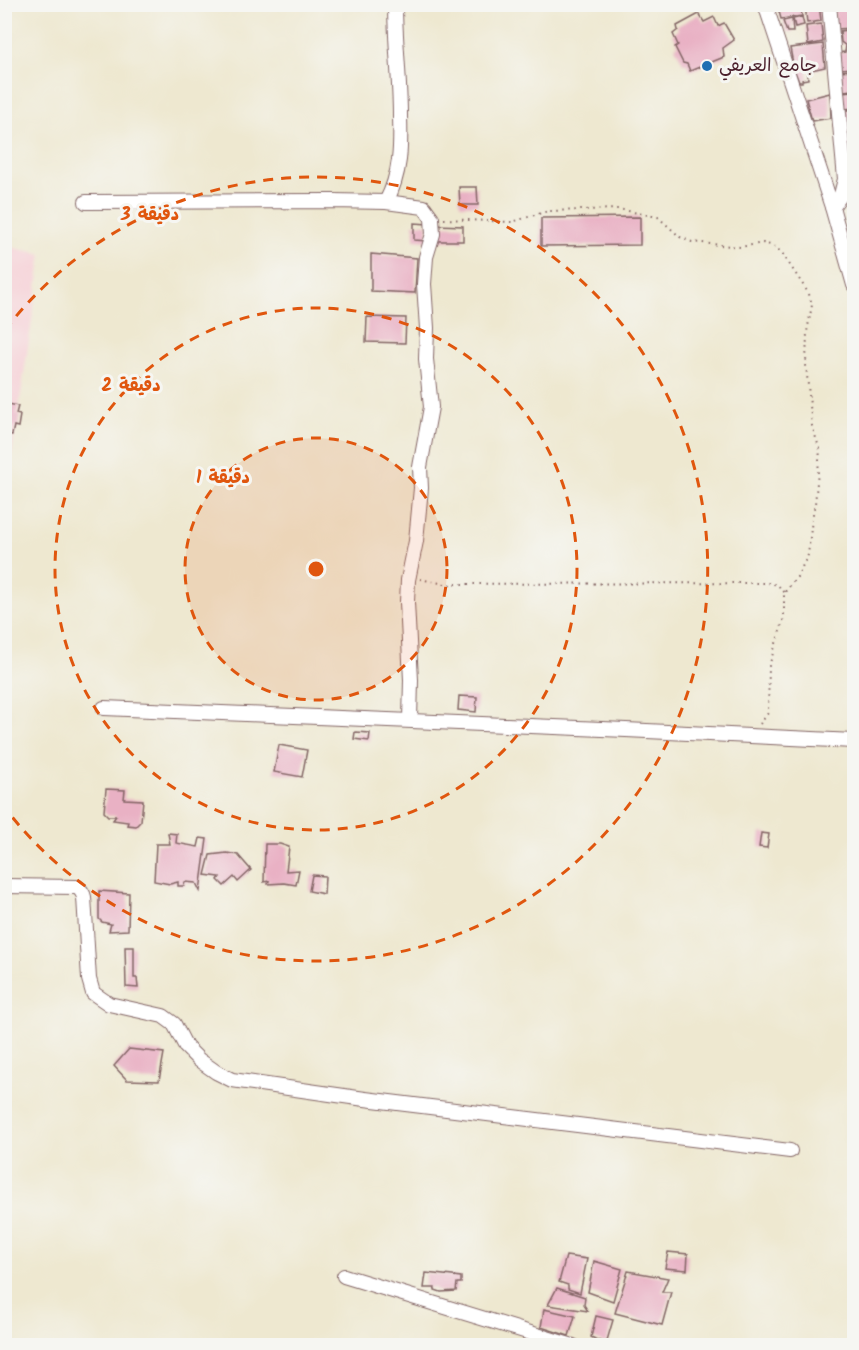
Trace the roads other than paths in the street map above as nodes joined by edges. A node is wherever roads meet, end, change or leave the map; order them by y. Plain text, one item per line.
1 (395, 4) edge
2 (765, 4) edge
3 (829, 4) edge
4 (86, 202) dead end
5 (386, 202) junction
6 (832, 207) junction
7 (855, 285) edge
8 (104, 708) dead end
9 (410, 720) junction
10 (855, 741) edge
11 (4, 885) edge
12 (790, 1151) dead end
13 (344, 1276) dead end
14 (573, 1346) edge

1 - 5 street
2 - 6 street
3 - 6 street
4 - 5 street
5 - 9 street
6 - 7 street
8 - 9 street
9 - 10 street
11 - 12 street
13 - 14 street

